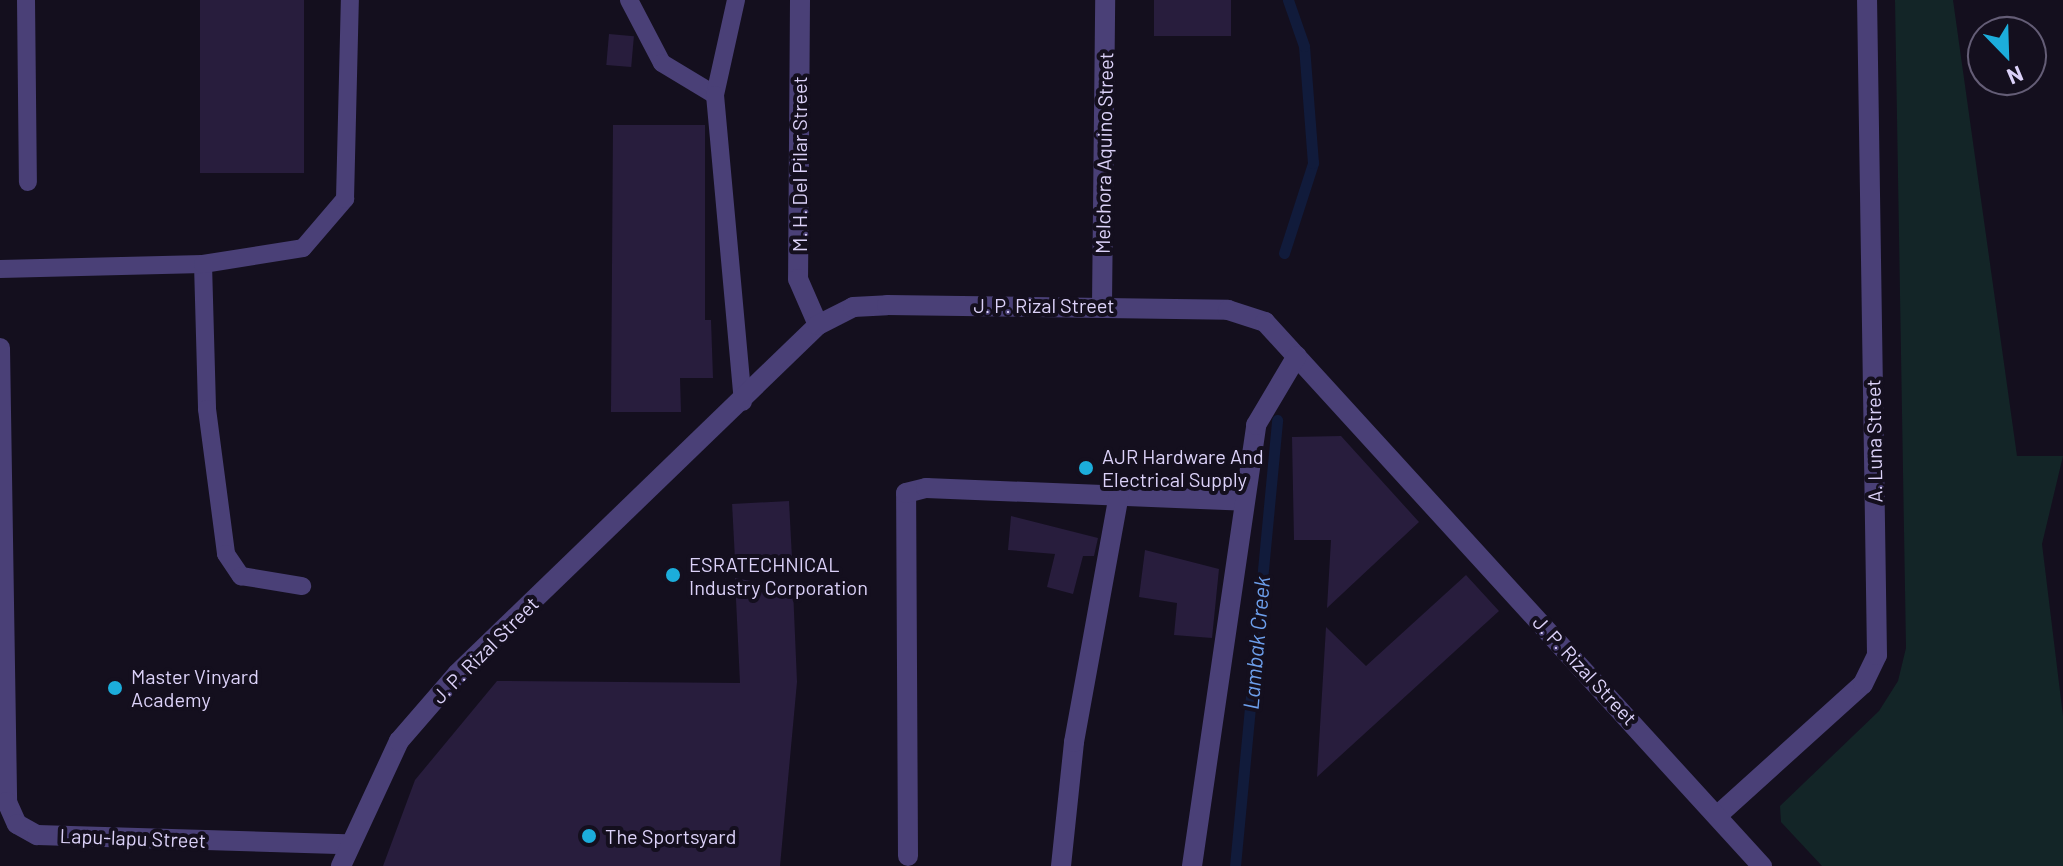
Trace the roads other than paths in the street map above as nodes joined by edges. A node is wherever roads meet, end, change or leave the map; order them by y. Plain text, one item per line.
1 (26, 0) edge
2 (350, 0) edge
3 (629, 0) edge
4 (736, 0) edge
5 (800, 0) edge
6 (1105, 0) edge
7 (1867, 0) edge
8 (715, 95) junction
9 (28, 182) dead end
10 (203, 264) junction
11 (0, 269) edge
12 (1102, 305) junction
13 (818, 325) junction
14 (0, 348) edge
15 (1297, 356) junction
16 (743, 402) junction
17 (1119, 494) junction
18 (1245, 501) junction
19 (302, 586) dead end
20 (1718, 815) junction
21 (346, 844) junction
22 (908, 856) dead end
23 (341, 866) edge
24 (1061, 866) edge
25 (1192, 866) edge
26 (1762, 866) edge

1 - 9 lane
2 - 10 lane
3 - 8 lane
4 - 8 lane
5 - 13 street, M. H. Del Pilar Street
6 - 12 street, Melchora Aquino Street
7 - 20 street, A. Luna Street
8 - 16 lane
10 - 11 lane
10 - 19 lane
12 - 13 street, J. P. Rizal Street
12 - 15 street, J. P. Rizal Street
13 - 16 street, J. P. Rizal Street
14 - 21 street, Lapu-lapu Street
15 - 18 street
15 - 20 street, J. P. Rizal Street
16 - 21 street, J. P. Rizal Street
17 - 18 street
17 - 22 street
17 - 24 street
18 - 25 street
20 - 26 street, J. P. Rizal Street
21 - 23 street, J. P. Rizal Street

